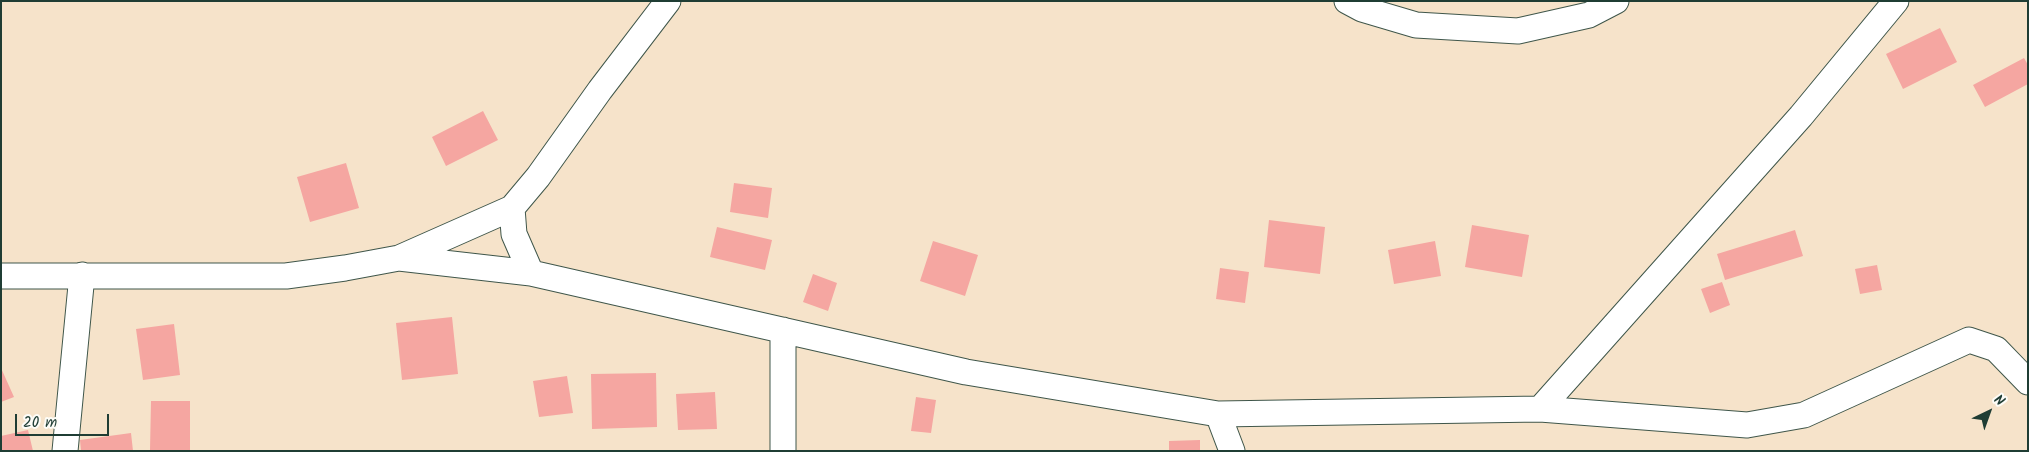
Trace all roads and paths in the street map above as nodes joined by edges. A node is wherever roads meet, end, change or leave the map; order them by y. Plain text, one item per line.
1 (668, 1) edge
2 (1347, 1) edge
3 (1616, 1) edge
4 (1896, 1) edge
5 (512, 208) junction
6 (399, 258) junction
7 (531, 273) junction
8 (82, 275) junction
9 (1, 276) edge
10 (783, 330) junction
11 (2028, 382) edge
12 (1540, 409) junction
13 (1218, 414) junction
14 (64, 451) edge
15 (783, 451) edge
16 (1232, 451) edge

1 - 5 street
2 - 3 street
4 - 12 street
5 - 6 street
5 - 7 street
6 - 7 street
6 - 8 street
7 - 10 street
8 - 9 street
8 - 14 street
10 - 13 street
10 - 15 street
11 - 12 street
12 - 13 street
13 - 16 street

